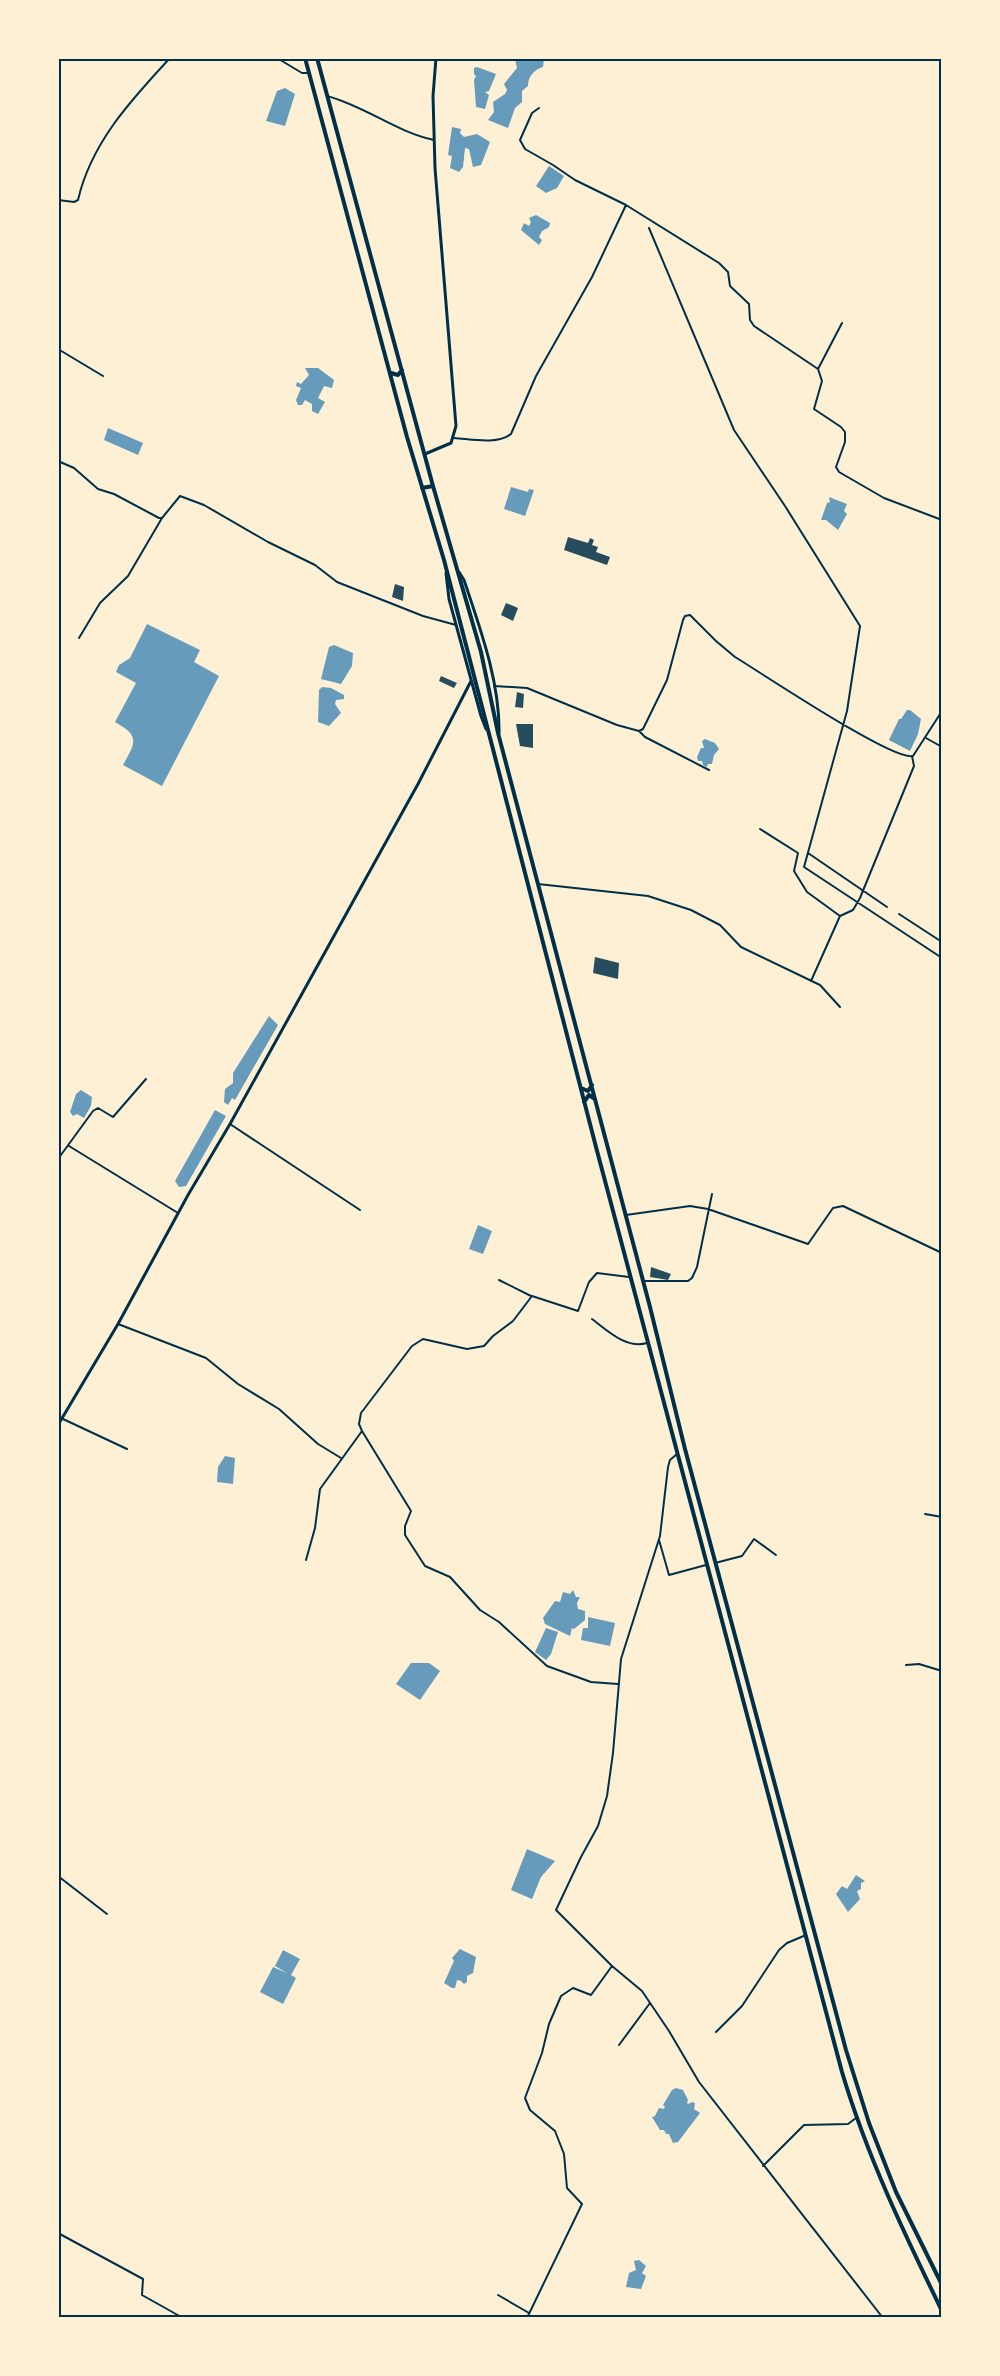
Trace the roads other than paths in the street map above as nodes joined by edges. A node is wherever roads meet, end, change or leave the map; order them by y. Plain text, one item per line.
1 (170, 58) edge
2 (277, 58) edge
3 (305, 58) edge
4 (317, 58) edge
5 (436, 58) edge
6 (309, 73) junction
7 (327, 96) junction
8 (539, 108) dead end
9 (434, 140) junction
10 (58, 200) edge
11 (626, 205) junction
12 (649, 228) dead end
13 (842, 323) dead end
14 (58, 349) edge
15 (402, 369) junction
16 (818, 369) junction
17 (391, 373) junction
18 (104, 376) dead end
19 (408, 389) junction
20 (395, 391) junction
21 (454, 438) junction
22 (425, 454) junction
23 (58, 461) edge
24 (433, 486) junction
25 (422, 488) junction
26 (162, 518) junction
27 (942, 520) edge
28 (447, 571) junction
29 (458, 571) junction
30 (456, 625) junction
31 (79, 638) dead end
32 (471, 681) junction
33 (494, 686) junction
34 (475, 696) junction
35 (463, 698) junction
36 (942, 711) edge
37 (843, 723) junction
38 (639, 731) junction
39 (489, 736) junction
40 (499, 736) junction
41 (925, 737) junction
42 (942, 747) edge
43 (912, 756) junction
44 (709, 770) dead end
45 (760, 829) dead end
46 (808, 853) junction
47 (538, 884) junction
48 (863, 892) junction
49 (857, 903) junction
50 (887, 908) dead end
51 (899, 914) dead end
52 (840, 916) junction
53 (942, 942) edge
54 (942, 958) edge
55 (811, 981) junction
56 (840, 1007) dead end
57 (146, 1079) dead end
58 (592, 1084) junction
59 (581, 1088) junction
60 (596, 1100) junction
61 (584, 1102) junction
62 (230, 1124) junction
63 (69, 1146) junction
64 (58, 1159) edge
65 (712, 1194) dead end
66 (708, 1209) junction
67 (360, 1210) dead end
68 (178, 1213) junction
69 (626, 1215) junction
70 (942, 1253) edge
71 (632, 1278) junction
72 (499, 1280) dead end
73 (643, 1281) junction
74 (532, 1296) junction
75 (592, 1319) dead end
76 (118, 1323) junction
77 (650, 1342) junction
78 (63, 1419) junction
79 (58, 1425) edge
80 (362, 1431) junction
81 (127, 1449) dead end
82 (679, 1452) junction
83 (341, 1458) junction
84 (926, 1514) dead end
85 (942, 1517) edge
86 (659, 1540) junction
87 (776, 1555) dead end
88 (306, 1560) dead end
89 (715, 1563) junction
90 (706, 1565) junction
91 (906, 1665) dead end
92 (942, 1671) edge
93 (618, 1684) junction
94 (58, 1875) edge
95 (107, 1914) dead end
96 (806, 1935) junction
97 (612, 1966) junction
98 (650, 2003) junction
99 (716, 2032) dead end
100 (619, 2045) dead end
101 (856, 2118) junction
102 (763, 2166) junction
103 (58, 2233) edge
104 (942, 2285) edge
105 (498, 2295) dead end
106 (942, 2311) edge
107 (529, 2313) junction
108 (183, 2318) edge
109 (527, 2318) edge
110 (883, 2318) edge

1 - 10 street
2 - 6 street
3 - 6 highway
4 - 7 highway
5 - 9 main road
6 - 17 highway
7 - 9 street
7 - 15 highway
8 - 11 street
9 - 21 main road
11 - 16 street
11 - 21 street
12 - 37 street
13 - 16 street
14 - 18 street
15 - 17 highway
15 - 19 highway
16 - 27 street
17 - 20 highway
19 - 20 highway
19 - 22 highway
20 - 25 highway
21 - 22 main road
22 - 24 highway
23 - 26 street
24 - 25 highway
24 - 29 highway
25 - 28 highway
26 - 30 street
26 - 31 street
28 - 30 main road
28 - 39 highway
29 - 33 main road
29 - 40 highway
30 - 32 main road
32 - 34 main road
32 - 35 main road
33 - 38 street
33 - 40 main road
34 - 35 main road
34 - 39 main road
35 - 62 main road
36 - 41 street
37 - 38 street
37 - 43 street
37 - 46 street
38 - 44 street
39 - 59 highway
40 - 47 highway
41 - 42 street
41 - 43 street
43 - 48 street
45 - 52 street
46 - 48 street
46 - 49 street
47 - 55 street
47 - 58 highway
48 - 49 street
48 - 50 street
49 - 52 street
49 - 54 street
51 - 53 street
52 - 55 street
55 - 56 street
57 - 63 street
58 - 59 highway
58 - 60 highway
59 - 61 highway
60 - 61 highway
60 - 69 highway
61 - 71 highway
62 - 67 street
62 - 68 main road
63 - 64 street
63 - 68 street
65 - 66 street
66 - 69 street
66 - 70 street
66 - 73 street
68 - 76 main road
69 - 73 highway
71 - 74 street
71 - 77 highway
72 - 74 street
73 - 89 highway
74 - 80 street
75 - 77 street
76 - 78 main road
76 - 83 street
77 - 82 highway
78 - 79 main road
78 - 81 street
80 - 83 street
80 - 93 street
82 - 86 street
82 - 90 highway
83 - 88 street
84 - 85 street
86 - 90 street
86 - 93 street
87 - 89 street
89 - 104 highway
90 - 96 highway
91 - 92 street
93 - 97 street
94 - 95 street
96 - 99 street
96 - 101 highway
97 - 98 street
97 - 107 street
98 - 100 street
98 - 102 street
101 - 102 street
101 - 106 highway
102 - 110 street
103 - 108 street
105 - 107 street
107 - 109 street

